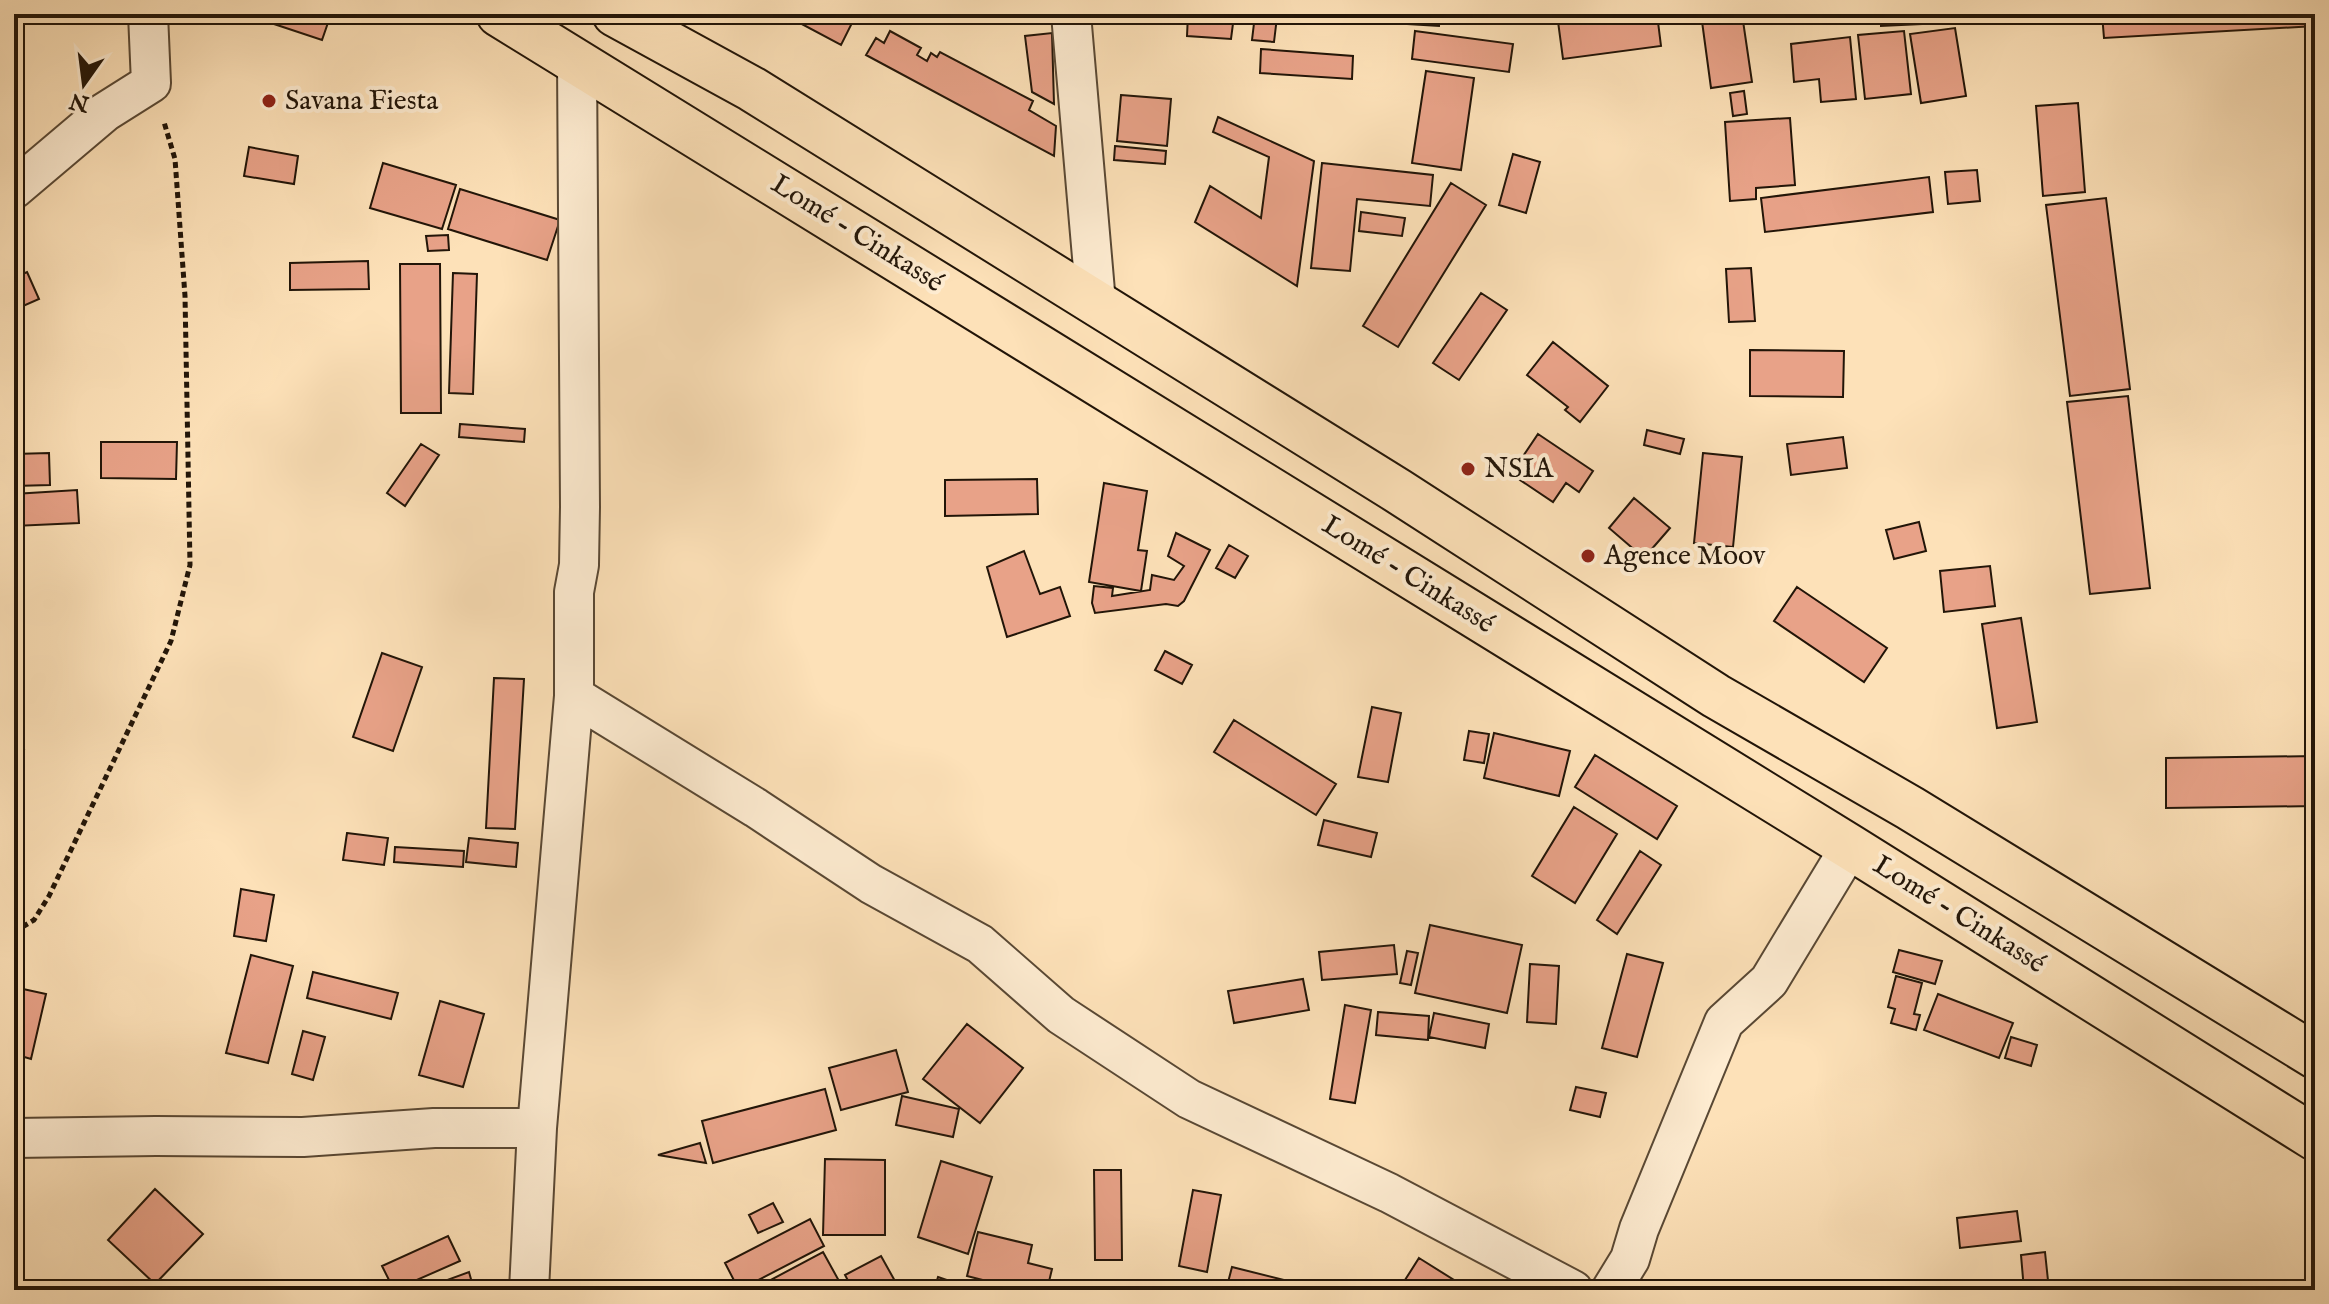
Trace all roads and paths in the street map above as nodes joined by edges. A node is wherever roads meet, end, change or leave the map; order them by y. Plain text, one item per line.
1 (148, 14) edge
2 (499, 14) edge
3 (599, 14) edge
4 (615, 14) edge
5 (1071, 14) edge
6 (577, 61) junction
7 (151, 83) junction
8 (14, 189) edge
9 (1096, 303) junction
10 (574, 696) junction
11 (1716, 696) junction
12 (1689, 749) junction
13 (1850, 847) junction
14 (14, 932) edge
15 (2315, 1056) edge
16 (537, 1128) junction
17 (14, 1138) edge
18 (2315, 1138) edge
19 (1566, 1288) edge
20 (529, 1290) edge
21 (1611, 1290) edge

1 - 7 street
2 - 6 highway, Lomé - Cinkassé
3 - 6 highway
4 - 9 highway
5 - 9 street
6 - 10 street
6 - 12 highway, Lomé - Cinkassé
7 - 8 street
7 - 14 path
9 - 11 highway
10 - 16 street
10 - 19 street
11 - 12 highway
11 - 15 highway
12 - 13 highway, Lomé - Cinkassé
13 - 18 highway, Lomé - Cinkassé
13 - 21 street
16 - 17 street
16 - 20 street

